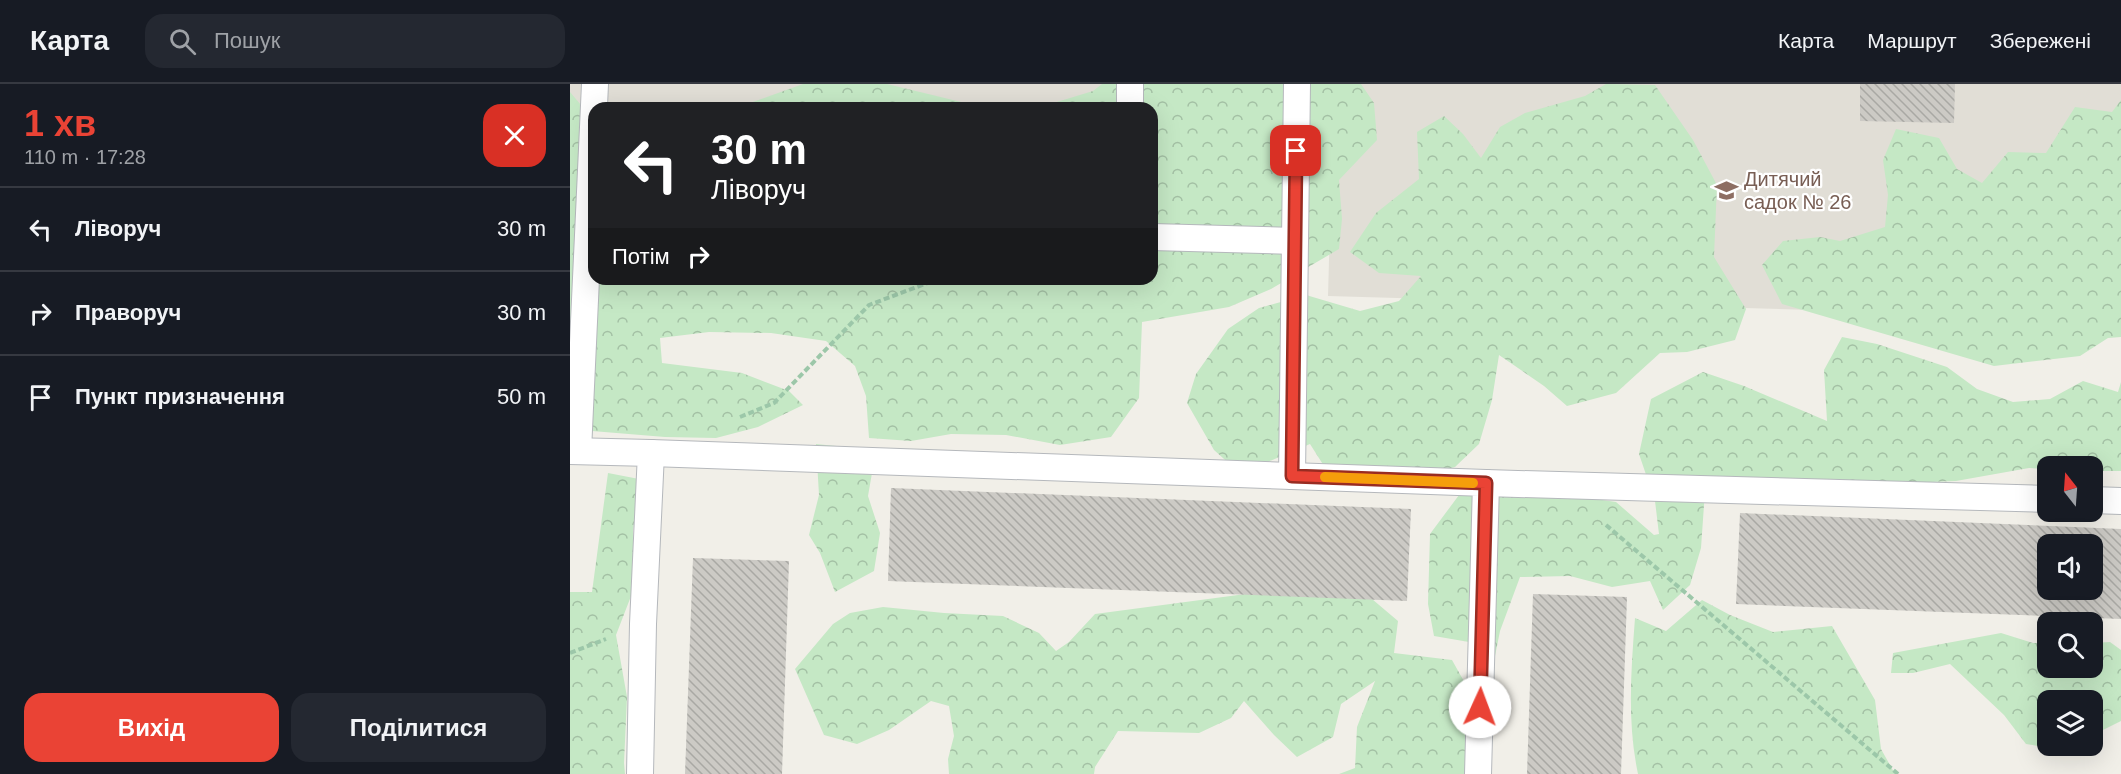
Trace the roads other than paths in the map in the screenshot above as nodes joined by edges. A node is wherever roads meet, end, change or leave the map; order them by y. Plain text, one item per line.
1 (595, 84) edge
2 (1130, 84) edge
3 (1298, 84) edge
4 (594, 102) edge
5 (1130, 102) edge
6 (588, 172) edge
7 (584, 222) edge
8 (1158, 237) edge
9 (1295, 241) junction
10 (574, 451) edge
11 (651, 453) junction
12 (1292, 476) junction
13 (1486, 483) junction
14 (2037, 499) edge
15 (2103, 500) edge
16 (2121, 501) edge
17 (640, 774) edge
18 (1478, 774) edge

1 - 4 lane
2 - 5 lane
3 - 9 lane
6 - 7 lane
7 - 10 lane
8 - 9 lane
9 - 12 lane
10 - 11 lane
11 - 12 lane
11 - 17 lane
12 - 13 lane
13 - 14 lane
13 - 18 lane
15 - 16 lane

